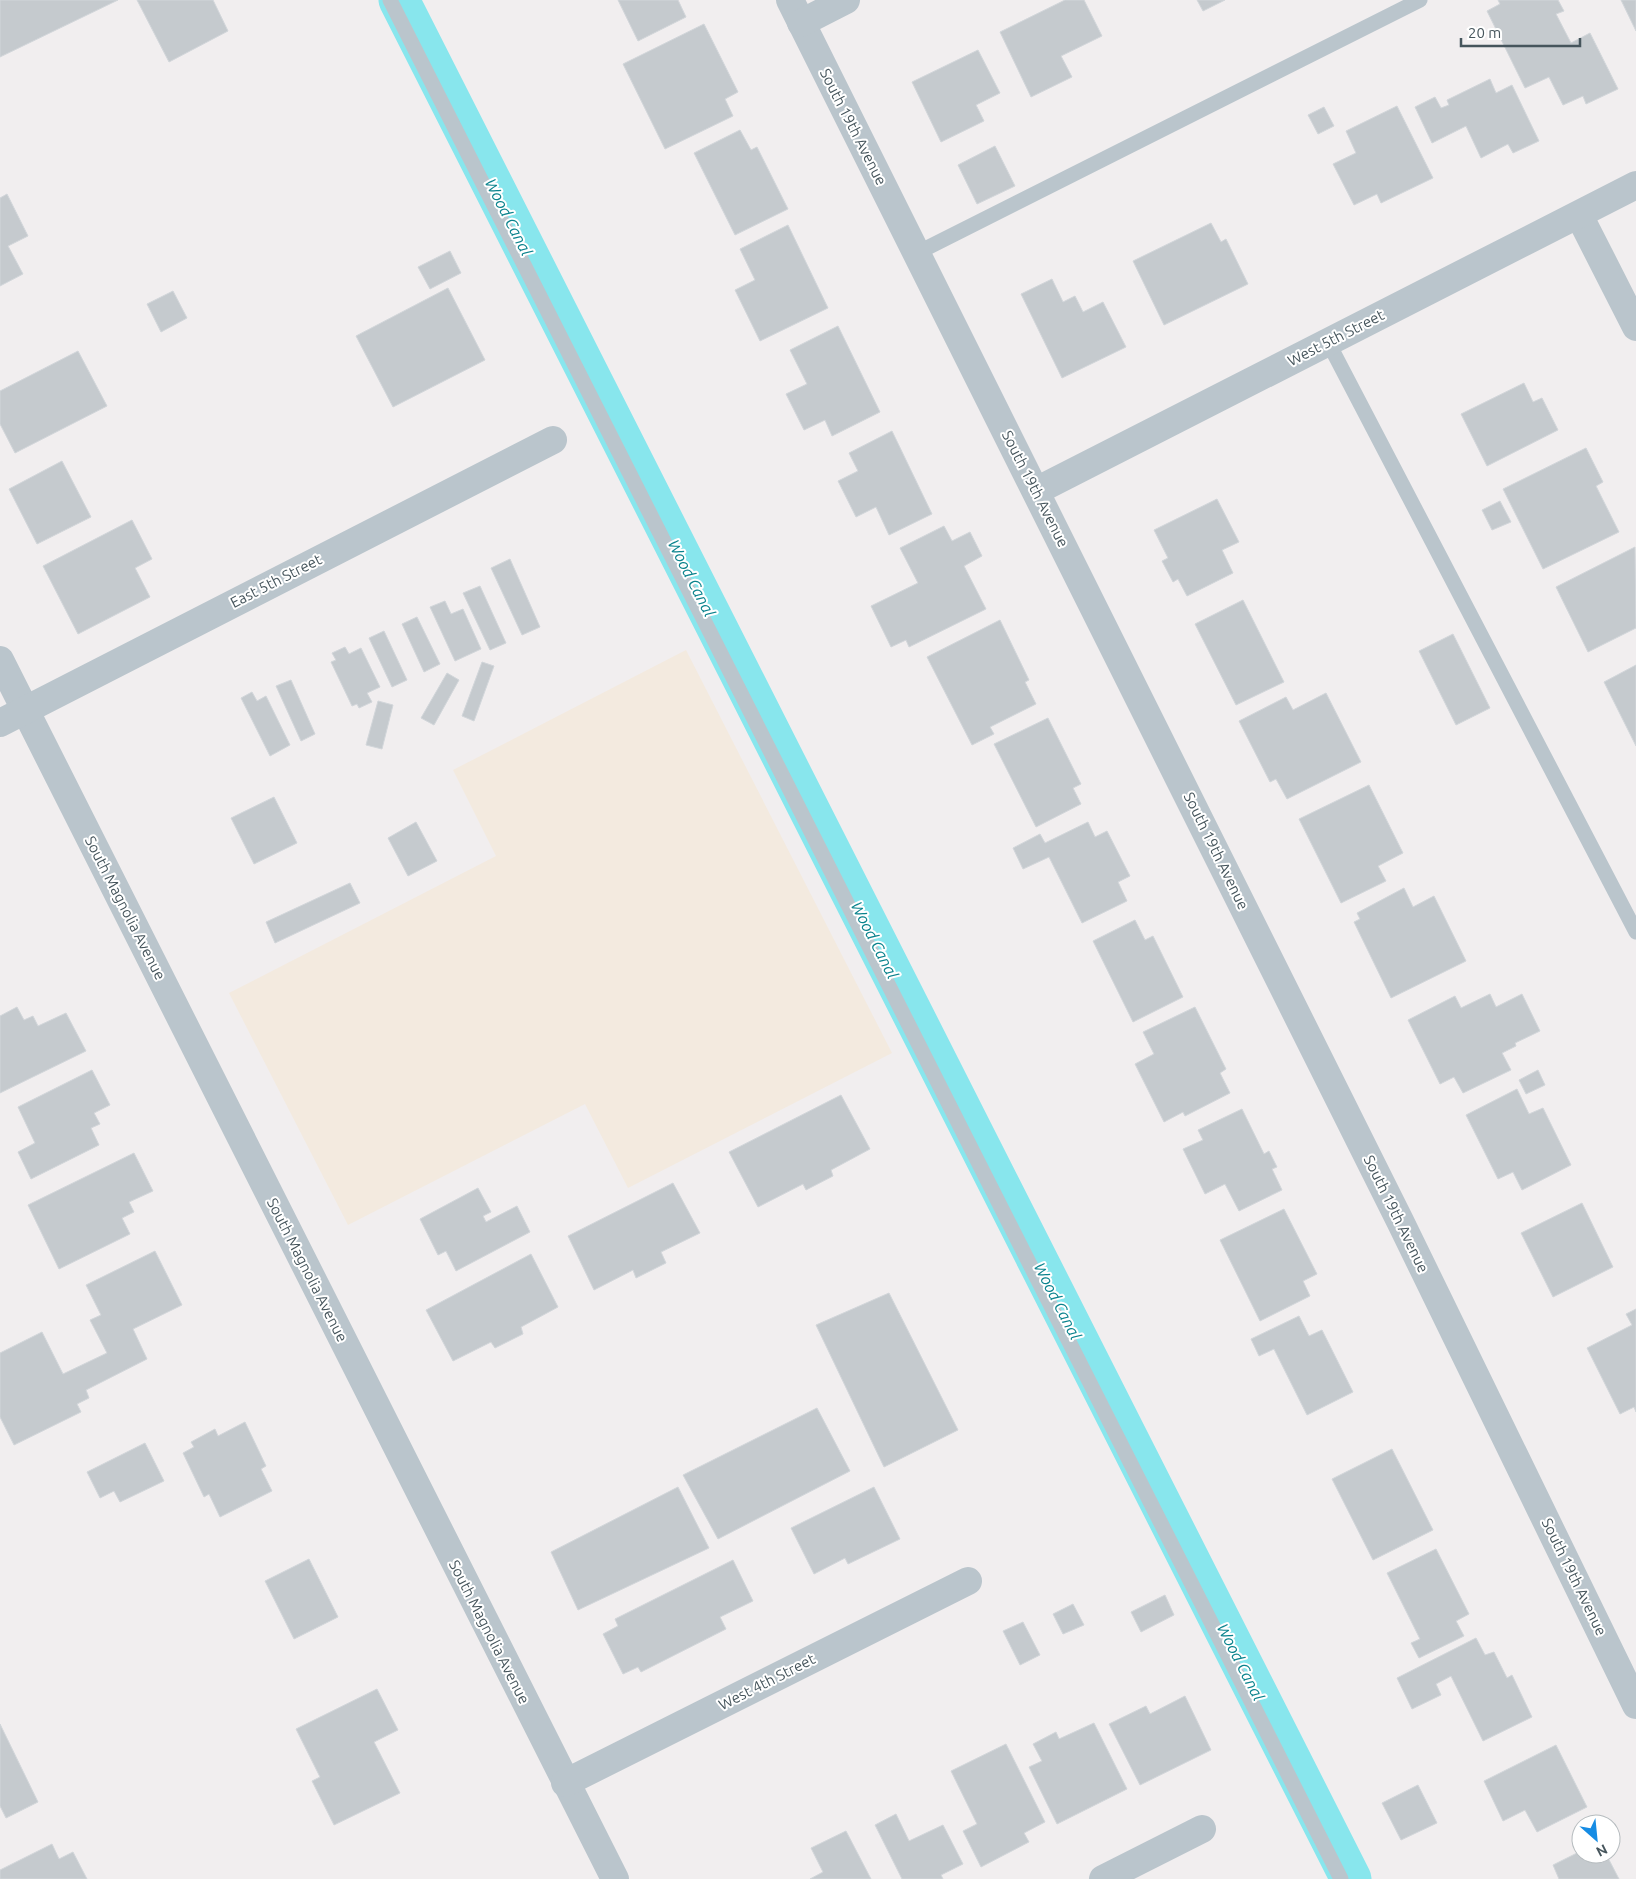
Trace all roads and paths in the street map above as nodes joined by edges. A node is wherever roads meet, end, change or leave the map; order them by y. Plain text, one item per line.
1 (390, 0) edge
2 (846, 0) edge
3 (1420, 0) edge
4 (796, 11) edge
5 (1636, 185) edge
6 (1579, 215) junction
7 (917, 253) junction
8 (1636, 327) edge
9 (1328, 342) junction
10 (553, 440) dead end
11 (1036, 491) junction
12 (0, 660) edge
13 (25, 710) junction
14 (0, 723) edge
15 (1636, 932) edge
16 (968, 1581) dead end
17 (1636, 1705) edge
18 (565, 1783) junction
19 (1202, 1829) dead end
20 (615, 1879) edge
21 (1103, 1879) edge
22 (1341, 1879) edge

1 - 22 lane
2 - 4 street
3 - 7 lane
4 - 7 street, South 19th Avenue
5 - 6 street, West 5th Street
6 - 8 street
6 - 9 street, West 5th Street
7 - 11 street, South 19th Avenue
9 - 11 street, West 5th Street
9 - 15 lane
10 - 13 street, East 5th Street
11 - 17 street, South 19th Avenue
12 - 13 street, South Magnolia Avenue
13 - 14 street, East 5th Street
13 - 18 street, South Magnolia Avenue
16 - 18 street, West 4th Street
18 - 20 street, South Magnolia Avenue
19 - 21 street

